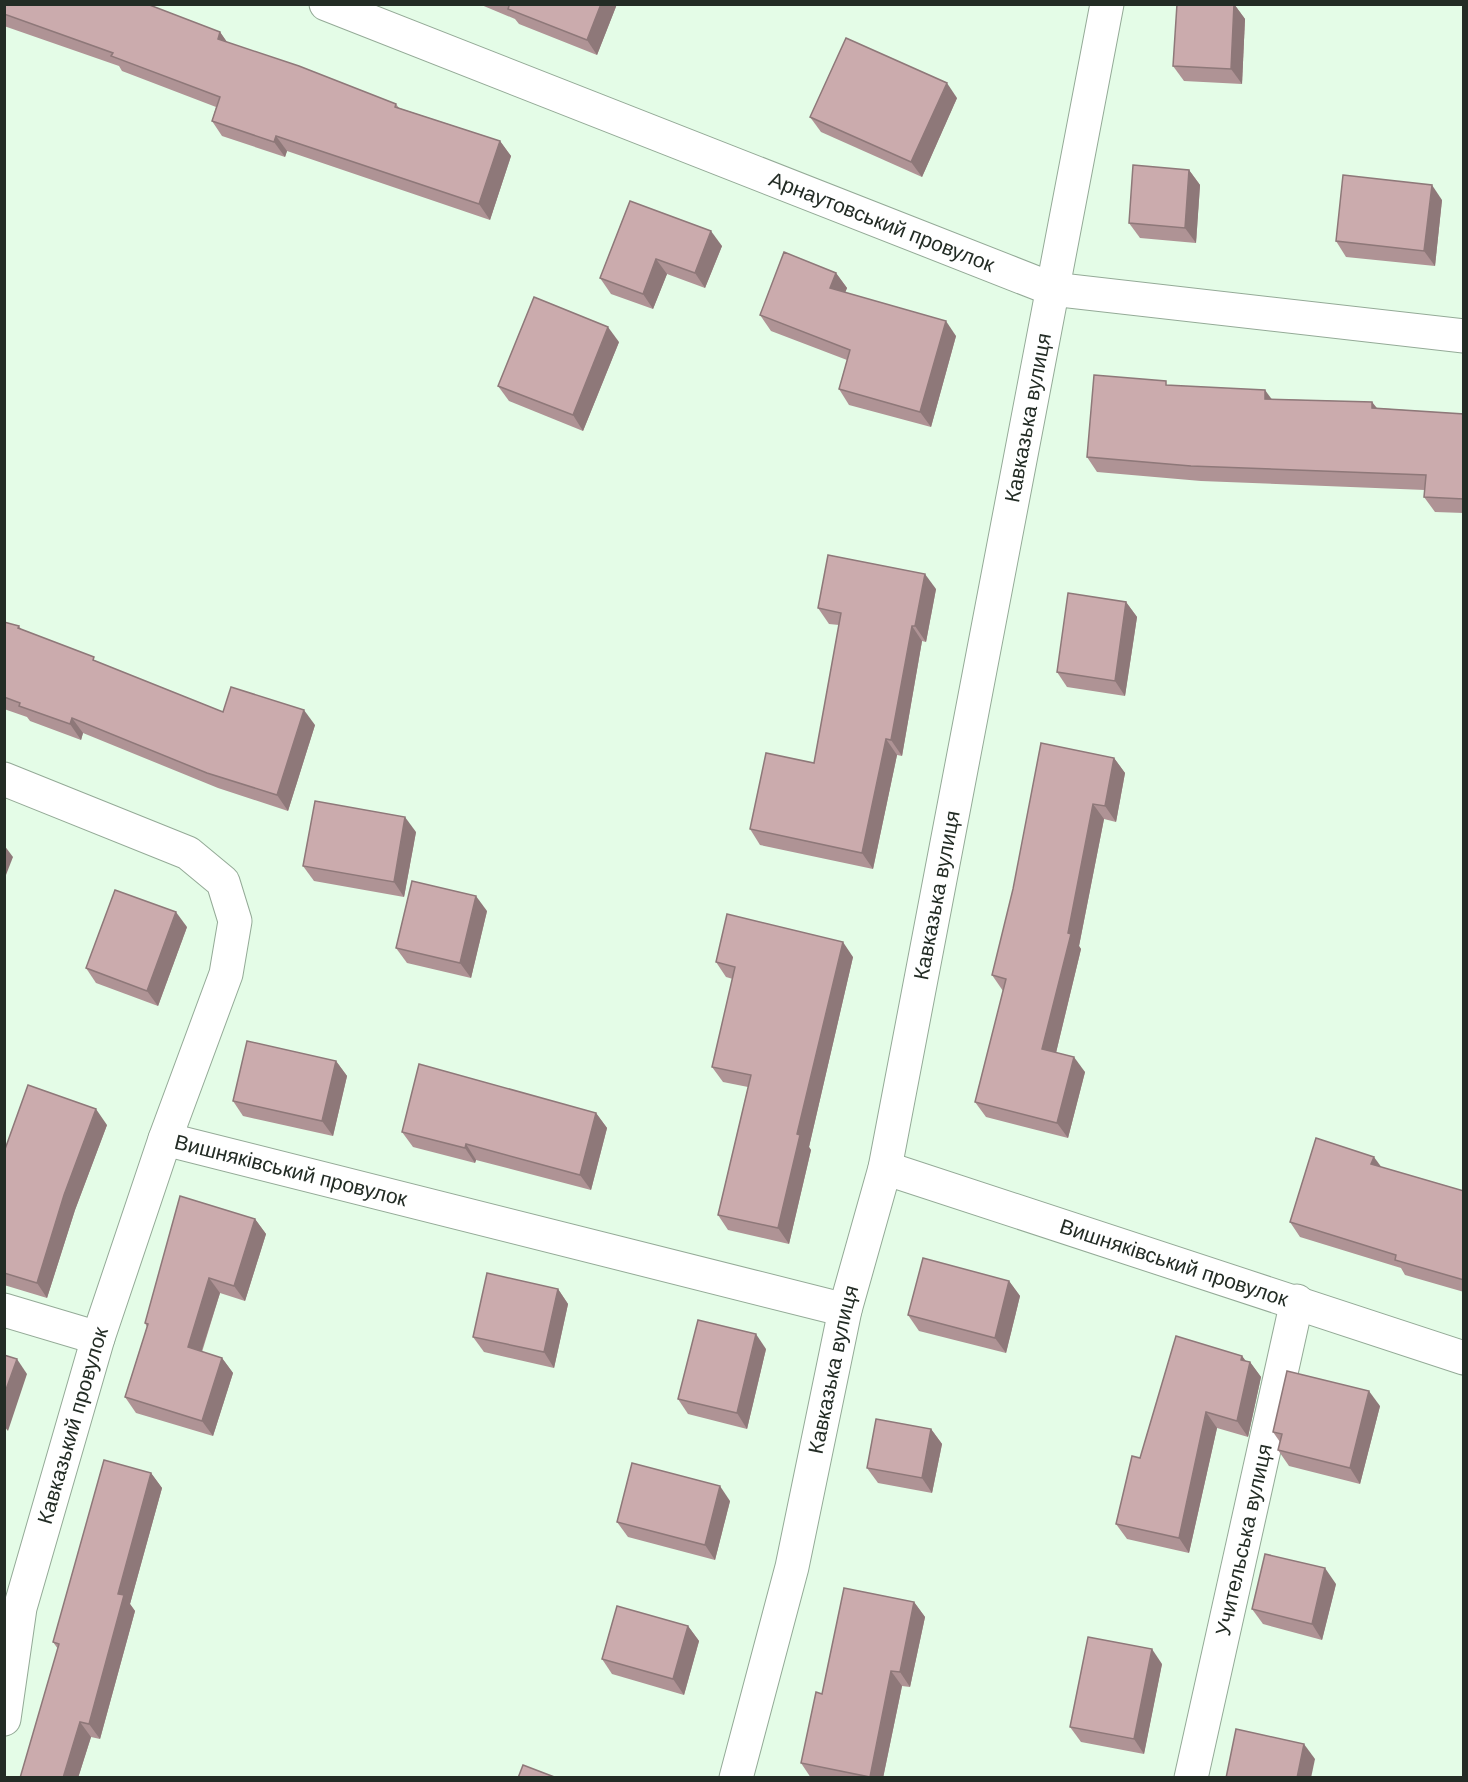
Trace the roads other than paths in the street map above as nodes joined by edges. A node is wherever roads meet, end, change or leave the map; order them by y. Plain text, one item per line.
1 (326, 4) edge
2 (1107, 4) edge
3 (1052, 289) junction
4 (1464, 336) edge
5 (4, 779) edge
6 (165, 1139) junction
7 (885, 1168) junction
8 (1297, 1301) junction
9 (4, 1310) edge
10 (845, 1310) junction
11 (98, 1338) junction
12 (1464, 1358) edge
13 (4, 1719) edge
14 (736, 1778) edge
15 (1191, 1778) edge

1 - 3 street, Арнаутовський провулок
2 - 3 street, Кавказька вулиця
3 - 4 street, Арнаутовський провулок
3 - 7 street, Кавказька вулиця
5 - 6 street, Вишняківський провулок
6 - 10 street, Вишняківський провулок
6 - 11 street, Кавказький провулок
7 - 8 street, Вишняківський провулок
7 - 10 street, Кавказька вулиця
8 - 12 street, Вишняківський провулок
8 - 15 street, Учительська вулиця
9 - 11 street
10 - 14 street, Кавказька вулиця
11 - 13 street, Кавказький провулок

